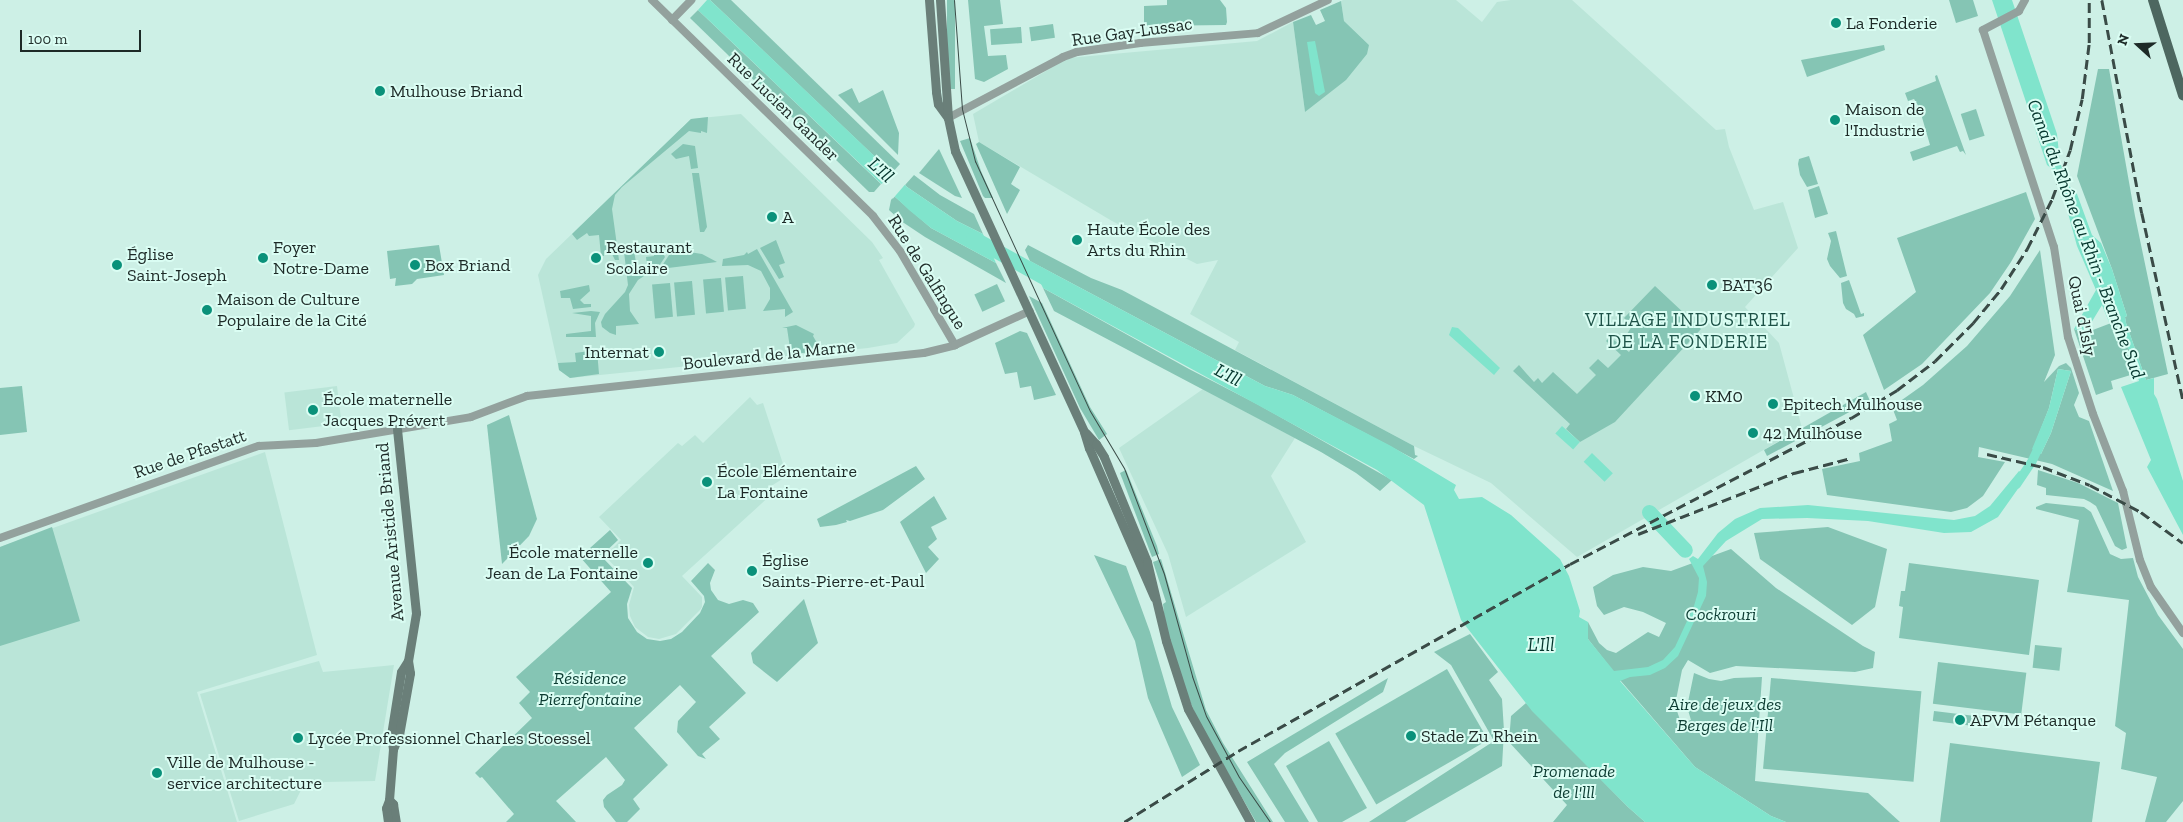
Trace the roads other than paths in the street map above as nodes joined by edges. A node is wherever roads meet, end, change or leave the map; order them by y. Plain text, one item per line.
1 (652, 0) edge
2 (691, 0) edge
3 (929, 0) edge
4 (940, 0) edge
5 (1328, 0) edge
6 (2153, 0) edge
7 (2023, 5) edge
8 (672, 20) junction
9 (2183, 96) edge
10 (948, 118) junction
11 (873, 216) joint
12 (1030, 311) junction
13 (955, 345) junction
14 (397, 429) junction
15 (0, 538) edge
16 (2183, 633) edge
17 (389, 800) junction
18 (388, 822) edge
19 (396, 822) edge
20 (1250, 822) edge

1 - 8 street, Rue Lucien Gander
2 - 8 street
3 - 10 main road
4 - 10 main road
5 - 10 street, Rue Gay-Lussac
6 - 9 main road
7 - 16 street, Quai d'Isly
8 - 11 street, Rue Lucien Gander
10 - 12 main road
11 - 13 street, Rue de Galfingue
12 - 13 street, Boulevard de la Marne
12 - 20 main road
13 - 14 street, Boulevard de la Marne
14 - 15 street, Rue de Pfastatt
14 - 17 main road, Avenue Aristide Briand
17 - 18 main road, Avenue Aristide Briand
17 - 19 main road, Avenue Aristide Briand

